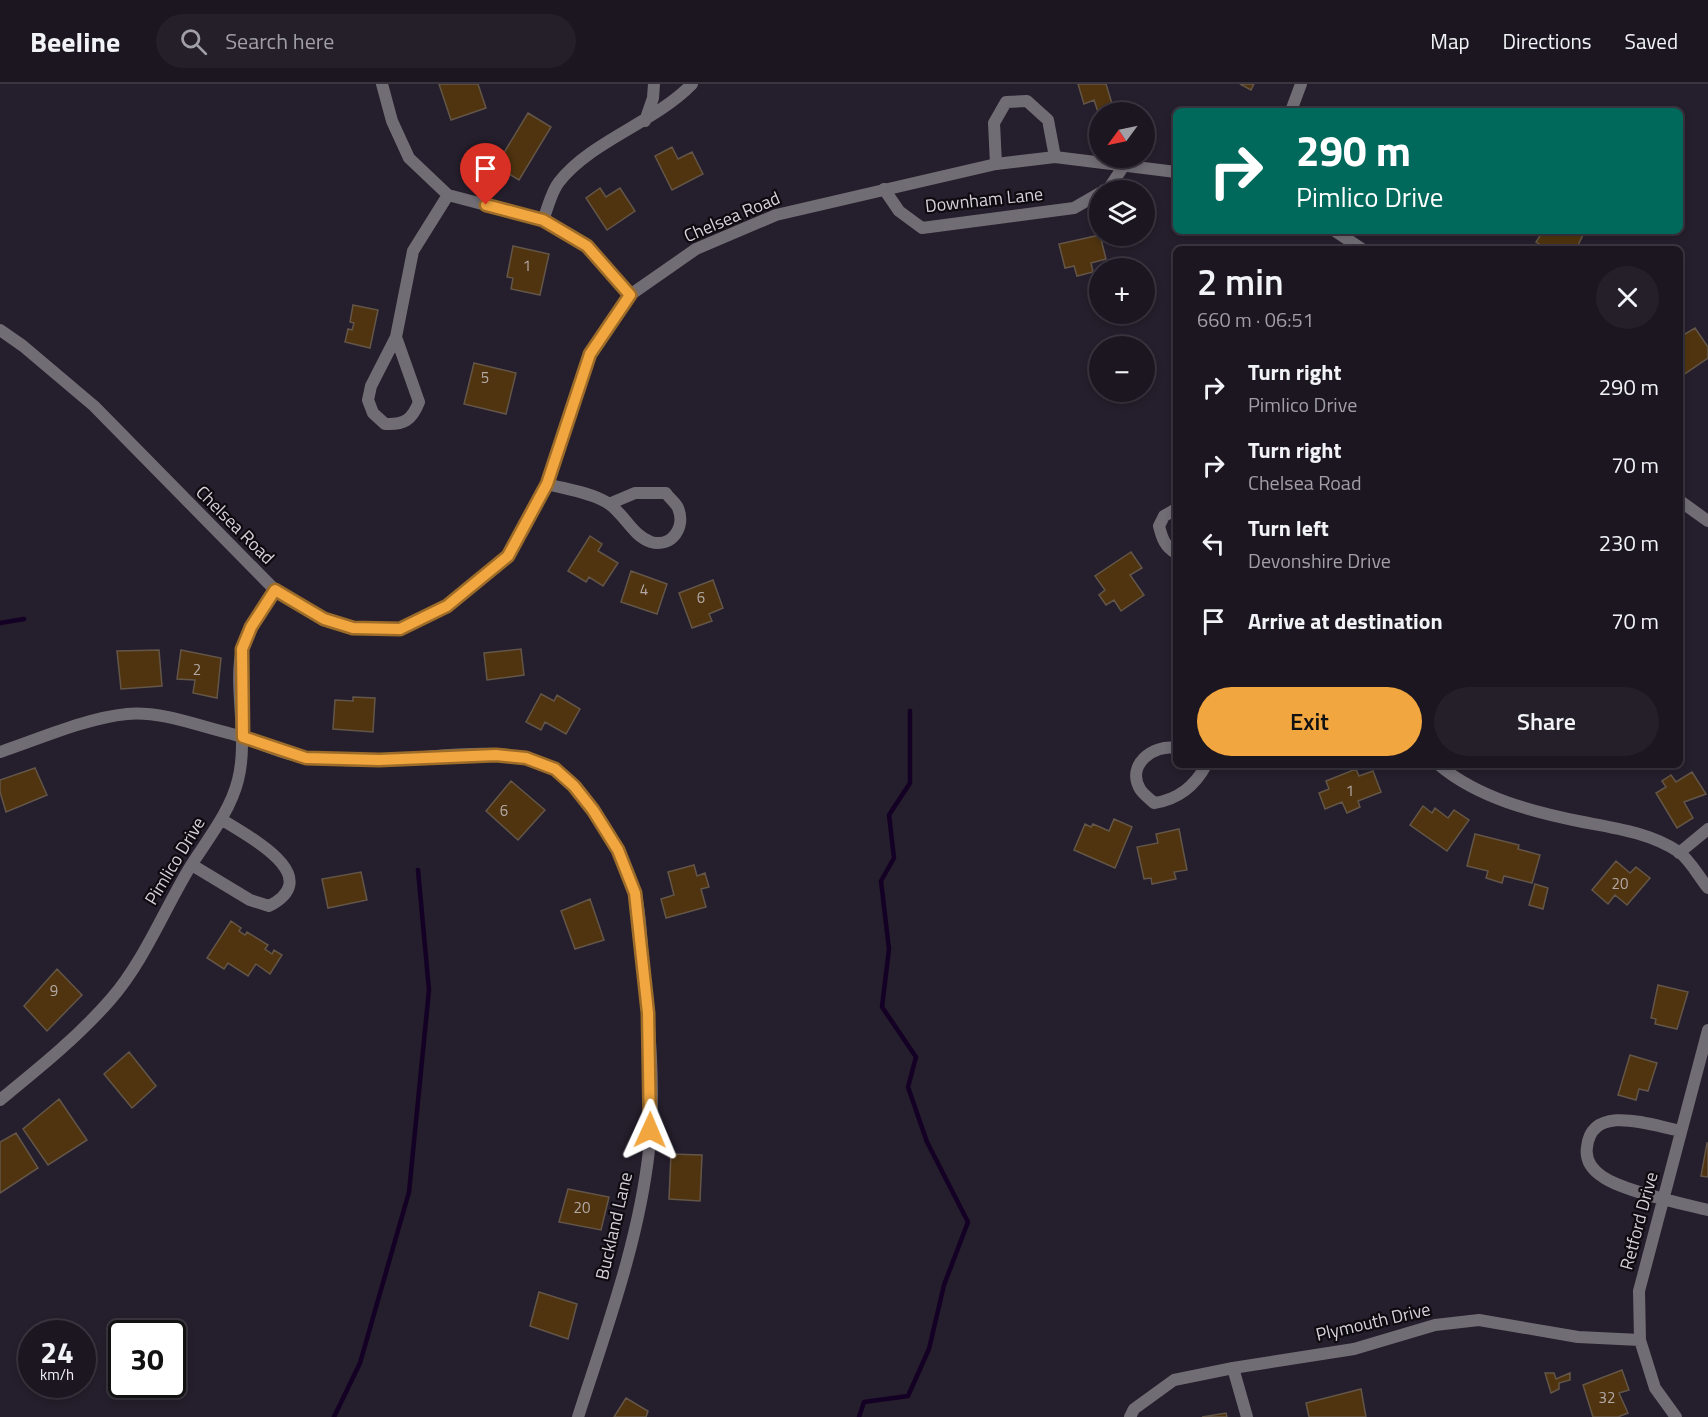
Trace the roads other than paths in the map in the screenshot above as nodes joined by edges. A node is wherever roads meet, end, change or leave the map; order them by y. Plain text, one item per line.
1 (382, 84) edge
2 (654, 84) edge
3 (692, 84) edge
4 (1301, 84) edge
5 (1292, 108) edge
6 (645, 122) junction
7 (1055, 157) junction
8 (1089, 160) edge
9 (996, 164) junction
10 (1150, 168) edge
11 (1173, 172) edge
12 (884, 189) junction
13 (448, 195) junction
14 (1089, 199) edge
15 (543, 220) junction
16 (1340, 234) edge
17 (1358, 246) edge
18 (630, 295) junction
19 (0, 330) edge
20 (396, 337) junction
21 (547, 484) junction
22 (1683, 503) edge
23 (609, 504) junction
24 (1173, 511) edge
25 (1708, 521) edge
26 (1173, 552) edge
27 (275, 590) junction
28 (243, 737) junction
29 (1173, 748) edge
30 (0, 752) edge
31 (1204, 768) edge
32 (1442, 768) edge
33 (221, 819) junction
34 (1708, 829) edge
35 (1679, 853) junction
36 (192, 865) junction
37 (1708, 888) edge
38 (1708, 1030) edge
39 (0, 1100) edge
40 (1681, 1131) junction
41 (1663, 1199) junction
42 (1708, 1210) edge
43 (1640, 1340) junction
44 (1233, 1368) junction
45 (578, 1417) edge
46 (1130, 1417) edge
47 (1247, 1417) edge
48 (1676, 1417) edge

1 - 13 street
2 - 6 street
3 - 6 street
4 - 5 street
6 - 15 street
7 - 8 street, Chelsea Road
7 - 9 street, Chelsea Road
7 - 9 street
9 - 12 street, Chelsea Road
10 - 11 street, Chelsea Road
12 - 14 street, Downham Lane
12 - 18 street, Chelsea Road
13 - 15 street
13 - 20 street
15 - 18 street
16 - 17 street
18 - 21 street, Chelsea Road
19 - 27 street, Chelsea Road
20 - 20 street
21 - 23 street
21 - 27 street, Chelsea Road
22 - 25 street
23 - 23 street
24 - 26 street
27 - 28 street, Pimlico Drive
28 - 30 street, Buckland Lane
28 - 33 street, Pimlico Drive
28 - 45 street, Buckland Lane
29 - 31 street
32 - 35 street
33 - 36 street, Pimlico Drive
33 - 36 street
34 - 35 street
35 - 37 street
36 - 39 street, Pimlico Drive
38 - 40 street, Retford Drive
40 - 41 street, Retford Drive
40 - 41 street
41 - 42 street
41 - 43 street, Retford Drive
43 - 44 street, Plymouth Drive
43 - 48 street, Retford Drive
44 - 46 street, Plymouth Drive
44 - 47 street

